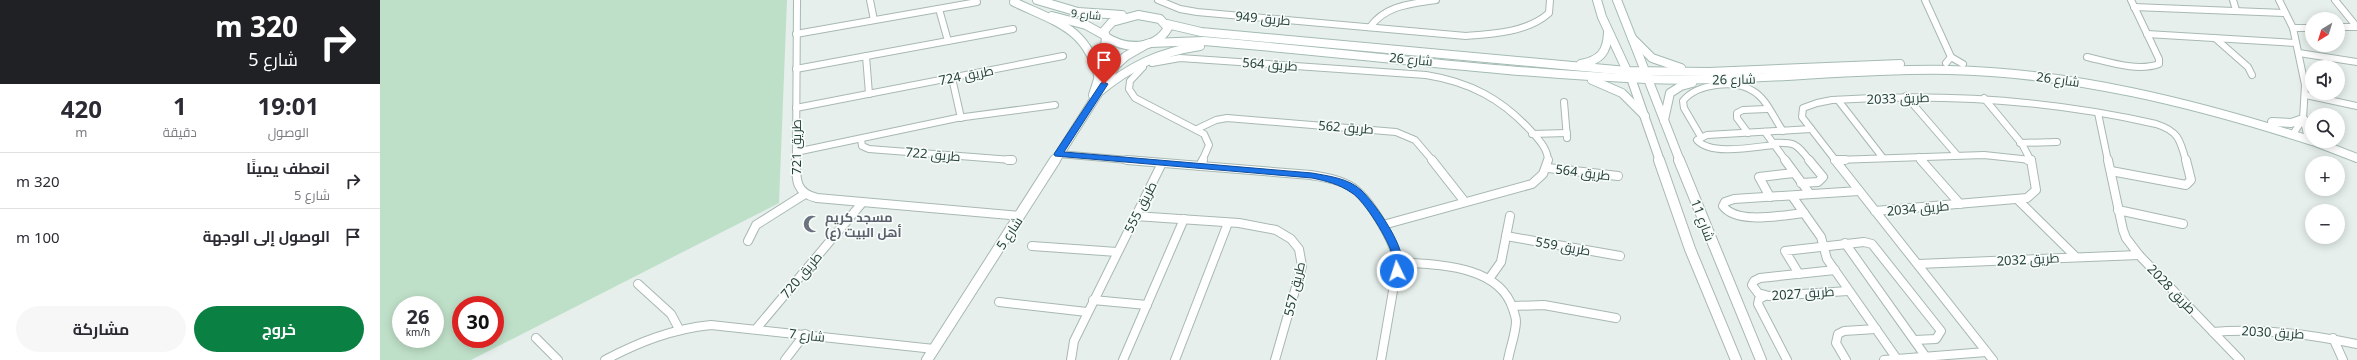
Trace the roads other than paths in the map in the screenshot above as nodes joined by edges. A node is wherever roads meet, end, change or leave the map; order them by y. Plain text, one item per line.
1 (797, 0) edge
2 (870, 0) edge
3 (1037, 0) edge
4 (1158, 0) edge
5 (1436, 0) edge
6 (1550, 0) edge
7 (1597, 0) edge
8 (1617, 0) edge
9 (1925, 0) edge
10 (2131, 0) edge
11 (2233, 0) edge
12 (2279, 0) edge
13 (2335, 0) edge
14 (1012, 1) edge
15 (977, 2) dead end
16 (2134, 7) junction
17 (939, 9) junction
18 (2236, 10) junction
19 (2284, 13) junction
20 (1138, 15) junction
21 (874, 20) junction
22 (1167, 24) junction
23 (1370, 27) junction
24 (2345, 27) edge
25 (2357, 27) edge
26 (2293, 28) junction
27 (2305, 28) edge
28 (1013, 29) dead end
29 (1608, 31) junction
30 (796, 34) junction
31 (2147, 34) junction
32 (1105, 36) junction
33 (1632, 38) junction
34 (2215, 38) junction
35 (948, 41) junction
36 (1149, 43) junction
37 (1244, 44) junction
38 (2296, 44) junction
39 (2299, 53) junction
40 (866, 56) junction
41 (1064, 56) dead end
42 (2087, 57) dead end
43 (1948, 60) junction
44 (2357, 62) edge
45 (796, 69) junction
46 (1562, 70) junction
47 (1629, 74) junction
48 (1646, 75) junction
49 (2252, 75) dead end
50 (1709, 76) junction
51 (952, 78) junction
52 (1099, 79) junction
53 (2305, 89) edge
54 (1100, 92) junction
55 (869, 94) junction
56 (1906, 96) junction
57 (1984, 98) junction
58 (1838, 100) junction
59 (2305, 100) edge
60 (2329, 100) edge
61 (1564, 102) dead end
62 (1090, 104) junction
63 (1055, 105) dead end
64 (2357, 106) edge
65 (796, 108) junction
66 (1767, 109) junction
67 (2098, 113) junction
68 (1645, 116) junction
69 (961, 118) junction
70 (2303, 119) junction
71 (1664, 120) junction
72 (2272, 122) junction
73 (2305, 123) edge
74 (1197, 129) junction
75 (1810, 129) junction
76 (1782, 131) junction
77 (1765, 132) junction
78 (2294, 132) junction
79 (1748, 133) junction
80 (1532, 134) junction
81 (2305, 135) edge
82 (1701, 136) junction
83 (860, 139) junction
84 (2057, 142) dead end
85 (2020, 143) junction
86 (1773, 144) junction
87 (2345, 146) edge
88 (2336, 148) edge
89 (2357, 151) edge
90 (796, 152) junction
91 (1059, 154) junction
92 (1957, 155) junction
93 (1919, 157) junction
94 (1883, 158) junction
95 (2357, 158) edge
96 (1012, 160) dead end
97 (1835, 160) junction
98 (2031, 160) junction
99 (1162, 163) junction
100 (1200, 166) junction
101 (1548, 168) junction
102 (2111, 171) junction
103 (1794, 173) junction
104 (1618, 176) dead end
105 (1802, 183) junction
106 (1860, 191) junction
107 (805, 194) junction
108 (1810, 194) junction
109 (1792, 196) junction
110 (1770, 197) junction
111 (2018, 200) junction
112 (1465, 202) junction
113 (862, 203) junction
114 (1960, 204) junction
115 (2118, 210) junction
116 (1875, 211) junction
117 (1804, 212) junction
118 (1020, 216) junction
119 (1135, 216) junction
120 (1510, 216) dead end
121 (1184, 219) junction
122 (1228, 223) junction
123 (1383, 224) junction
124 (2183, 224) dead end
125 (1506, 236) junction
126 (748, 241) dead end
127 (1845, 243) junction
128 (1824, 245) junction
129 (1032, 246) dead end
130 (1116, 252) junction
131 (2139, 255) junction
132 (1620, 256) dead end
133 (2076, 257) junction
134 (1398, 262) junction
135 (1918, 264) junction
136 (1835, 270) junction
137 (1799, 274) junction
138 (1490, 279) junction
139 (638, 284) dead end
140 (1848, 290) junction
141 (1765, 296) junction
142 (1093, 300) junction
143 (999, 302) dead end
144 (1147, 305) junction
145 (1513, 306) junction
146 (1087, 312) junction
147 (1616, 318) dead end
148 (679, 329) junction
149 (756, 329) junction
150 (1876, 329) junction
151 (2213, 332) junction
152 (805, 334) junction
153 (536, 338) dead end
154 (2333, 338) junction
155 (1915, 340) junction
156 (2357, 344) edge
157 (934, 349) junction
158 (1986, 352) junction
159 (1926, 357) junction
160 (1902, 359) edge
161 (558, 360) edge
162 (605, 360) edge
163 (785, 360) edge
164 (927, 360) edge
165 (1071, 360) edge
166 (1123, 360) edge
167 (1175, 360) edge
168 (1275, 360) edge
169 (1382, 360) edge
170 (1508, 360) edge
171 (1736, 360) edge
172 (1761, 360) edge
173 (1787, 360) edge
174 (1846, 360) edge
175 (1884, 360) edge
176 (1993, 360) edge
177 (2240, 360) edge
178 (2343, 360) edge

1 - 30 street, طريق 721
2 - 21 street
3 - 20 main road, شارع 9
4 - 23 street, طريق 949
5 - 23 street
6 - 23 street, طريق 949
7 - 29 main road
8 - 33 main road
9 - 43 street
10 - 16 street
11 - 18 street
12 - 19 street
13 - 25 street
14 - 32 main road, شارع 9
14 - 52 main road
15 - 17 street
16 - 18 street
16 - 31 street
17 - 21 street
17 - 35 street
18 - 19 street
19 - 26 street
20 - 22 main road, شارع 9
20 - 32 main road
21 - 30 street
22 - 36 main road
22 - 46 main road, شارع 26
24 - 25 street
26 - 27 street
26 - 38 street
28 - 35 street
29 - 46 main road
29 - 47 main road
30 - 45 street, طريق 721
31 - 34 street
31 - 42 street
32 - 36 main road, شارع 9
32 - 52 street, شارع 5
33 - 48 main road
33 - 50 main road
34 - 38 street
34 - 49 street
35 - 40 street
36 - 37 main road, شارع 26
36 - 54 street, شارع 5
37 - 46 main road, شارع 26
37 - 54 main road
38 - 39 street
39 - 44 street
39 - 53 street
40 - 45 street
40 - 55 street
41 - 51 street, طريق 724
43 - 50 main road, شارع 26
43 - 72 main road, شارع 26
45 - 65 street, طريق 721
46 - 47 main road, شارع 26
46 - 68 main road
47 - 48 main road, شارع 26
47 - 68 street, شارع 11
48 - 50 main road, شارع 26
48 - 71 street, شارع 11
50 - 71 main road
50 - 78 main road, شارع 26
51 - 55 street, طريق 724
51 - 69 street
52 - 62 street, شارع 5
54 - 62 street, شارع 5
55 - 65 street, طريق 724
56 - 57 street, طريق 2033
56 - 58 street, طريق 2033
56 - 92 street
57 - 67 street, طريق 2033
57 - 85 street, طريق 2034
58 - 75 street, طريق 2033
58 - 94 street
59 - 70 street
60 - 64 street
61 - 80 street
62 - 91 street, شارع 5
63 - 69 street, طريق 722
65 - 90 street, طريق 721
66 - 76 street
66 - 79 street
66 - 82 street
67 - 102 street, طريق 2028
67 - 102 street, طريق 2033
68 - 171 street, شارع 11
69 - 83 street, طريق 722
70 - 72 main road
70 - 73 main road
70 - 78 street
71 - 172 street, شارع 11
72 - 78 main road, شارع 26
74 - 80 street, طريق 564
74 - 100 street, طريق 564
74 - 112 street, طريق 562
75 - 76 street
75 - 97 street, طريق 2033
76 - 77 street
77 - 79 street
77 - 86 street
78 - 81 main road, شارع 26
79 - 82 street
80 - 101 street, طريق 564
82 - 86 street
83 - 90 street, طريق 722
83 - 96 street, طريق 722
84 - 85 street
85 - 98 street, طريق 2034
86 - 103 street
86 - 105 street
87 - 89 main road
88 - 95 main road, شارع 26
90 - 107 street, طريق 721
91 - 99 street
91 - 118 street, شارع 5
92 - 93 street
92 - 98 street
93 - 94 street
93 - 114 street, طريق 2034
94 - 97 street
97 - 106 street, طريق 2033
98 - 111 street, طريق 2034
99 - 100 street
99 - 119 street, طريق 555
100 - 123 street
101 - 104 street, طريق 564
101 - 112 street, طريق 564
102 - 115 street, طريق 2028
103 - 105 street
103 - 110 street
105 - 108 street
106 - 108 street
106 - 116 street, طريق 2033
107 - 113 street
107 - 126 street
108 - 109 street
109 - 110 street
109 - 117 street
110 - 117 street
111 - 114 street, طريق 2034
111 - 133 street
112 - 123 street, طريق 564
113 - 118 street
113 - 149 street, طريق 720
114 - 116 street, طريق 2034
115 - 124 street
115 - 131 street, طريق 2028
116 - 135 street, طريق 2033
117 - 128 street
118 - 157 street, شارع 5
119 - 121 street, طريق 557
119 - 130 street, طريق 555
120 - 125 street
121 - 122 street, طريق 557
121 - 144 street
122 - 167 street
122 - 168 street, طريق 557
123 - 134 street
125 - 132 street, طريق 559
125 - 138 street
127 - 128 street
127 - 155 street
127 - 155 street
128 - 136 street
128 - 137 street
129 - 130 street
130 - 142 street, طريق 555
131 - 133 street, طريق 2032
131 - 151 street, طريق 2028
133 - 135 street, طريق 2032
134 - 138 street
134 - 169 street
135 - 158 street, طريق 2033
136 - 137 street, طريق 2027
136 - 140 street
137 - 141 street, طريق 2027
138 - 145 street
139 - 148 street
140 - 141 street, طريق 2027
140 - 150 street
141 - 173 street
142 - 144 street
142 - 146 street, طريق 555
143 - 146 street
144 - 166 street
145 - 147 street
145 - 170 street
146 - 165 street, طريق 555
148 - 149 street, شارع 7
148 - 162 street, شارع 7
149 - 152 street, شارع 7
150 - 160 street
150 - 174 street
151 - 154 street, طريق 2030
151 - 177 street, طريق 2028
152 - 157 street, شارع 7
152 - 163 street
153 - 161 street
154 - 156 street, طريق 2030
154 - 178 street
155 - 159 street
157 - 164 street, شارع 5
158 - 159 street
158 - 176 street, طريق 2033
159 - 160 street
160 - 175 street

